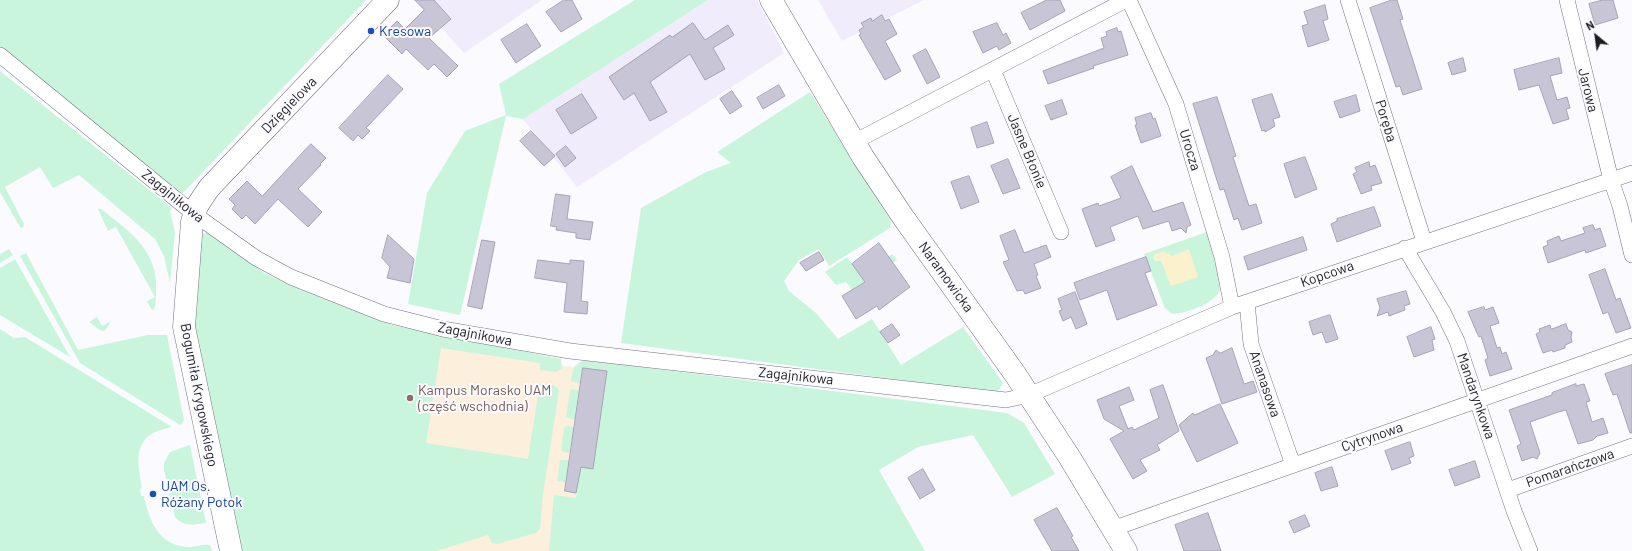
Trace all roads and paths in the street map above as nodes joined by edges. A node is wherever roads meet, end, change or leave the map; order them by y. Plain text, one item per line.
1 (388, 0) edge
2 (771, 0) edge
3 (1128, 0) edge
4 (1348, 0) edge
5 (1567, 0) edge
6 (0, 55) edge
7 (993, 70) junction
8 (854, 142) junction
9 (1632, 173) edge
10 (1611, 180) junction
11 (194, 214) junction
12 (1061, 232) dead end
13 (1424, 241) junction
14 (1405, 248) junction
15 (1632, 255) edge
16 (1247, 302) junction
17 (1232, 307) junction
18 (1632, 346) edge
19 (1029, 395) junction
20 (1478, 400) junction
21 (1632, 446) edge
22 (1293, 465) junction
23 (1508, 490) junction
24 (1112, 529) junction
25 (231, 551) edge
26 (1126, 551) edge
27 (1530, 551) edge

1 - 11 street, Dzięgielowa
2 - 8 street, Naramowicka
3 - 7 street
3 - 17 street, Urocza
4 - 13 street, Poręba
5 - 10 street, Jarowa
6 - 11 street, Zagajnikowa
7 - 8 street
7 - 12 street, Jasne Błonie
8 - 19 street, Naramowicka
9 - 10 street, Kopcowa
10 - 13 street, Kopcowa
10 - 15 street, Jarowa
11 - 19 street, Zagajnikowa
11 - 25 street, Bogumiła Krygowskiego
13 - 14 street, Kopcowa
14 - 16 street, Kopcowa
14 - 20 street, Mandarynkowa
16 - 17 street, Kopcowa
16 - 22 street, Ananasowa
17 - 19 street, Kopcowa
18 - 20 street, Cytrynowa
19 - 24 street, Naramowicka
20 - 22 street, Cytrynowa
20 - 23 street, Mandarynkowa
21 - 23 street, Pomarańczowa
22 - 24 street, Cytrynowa
23 - 27 street, Mandarynkowa
24 - 26 street, Naramowicka

